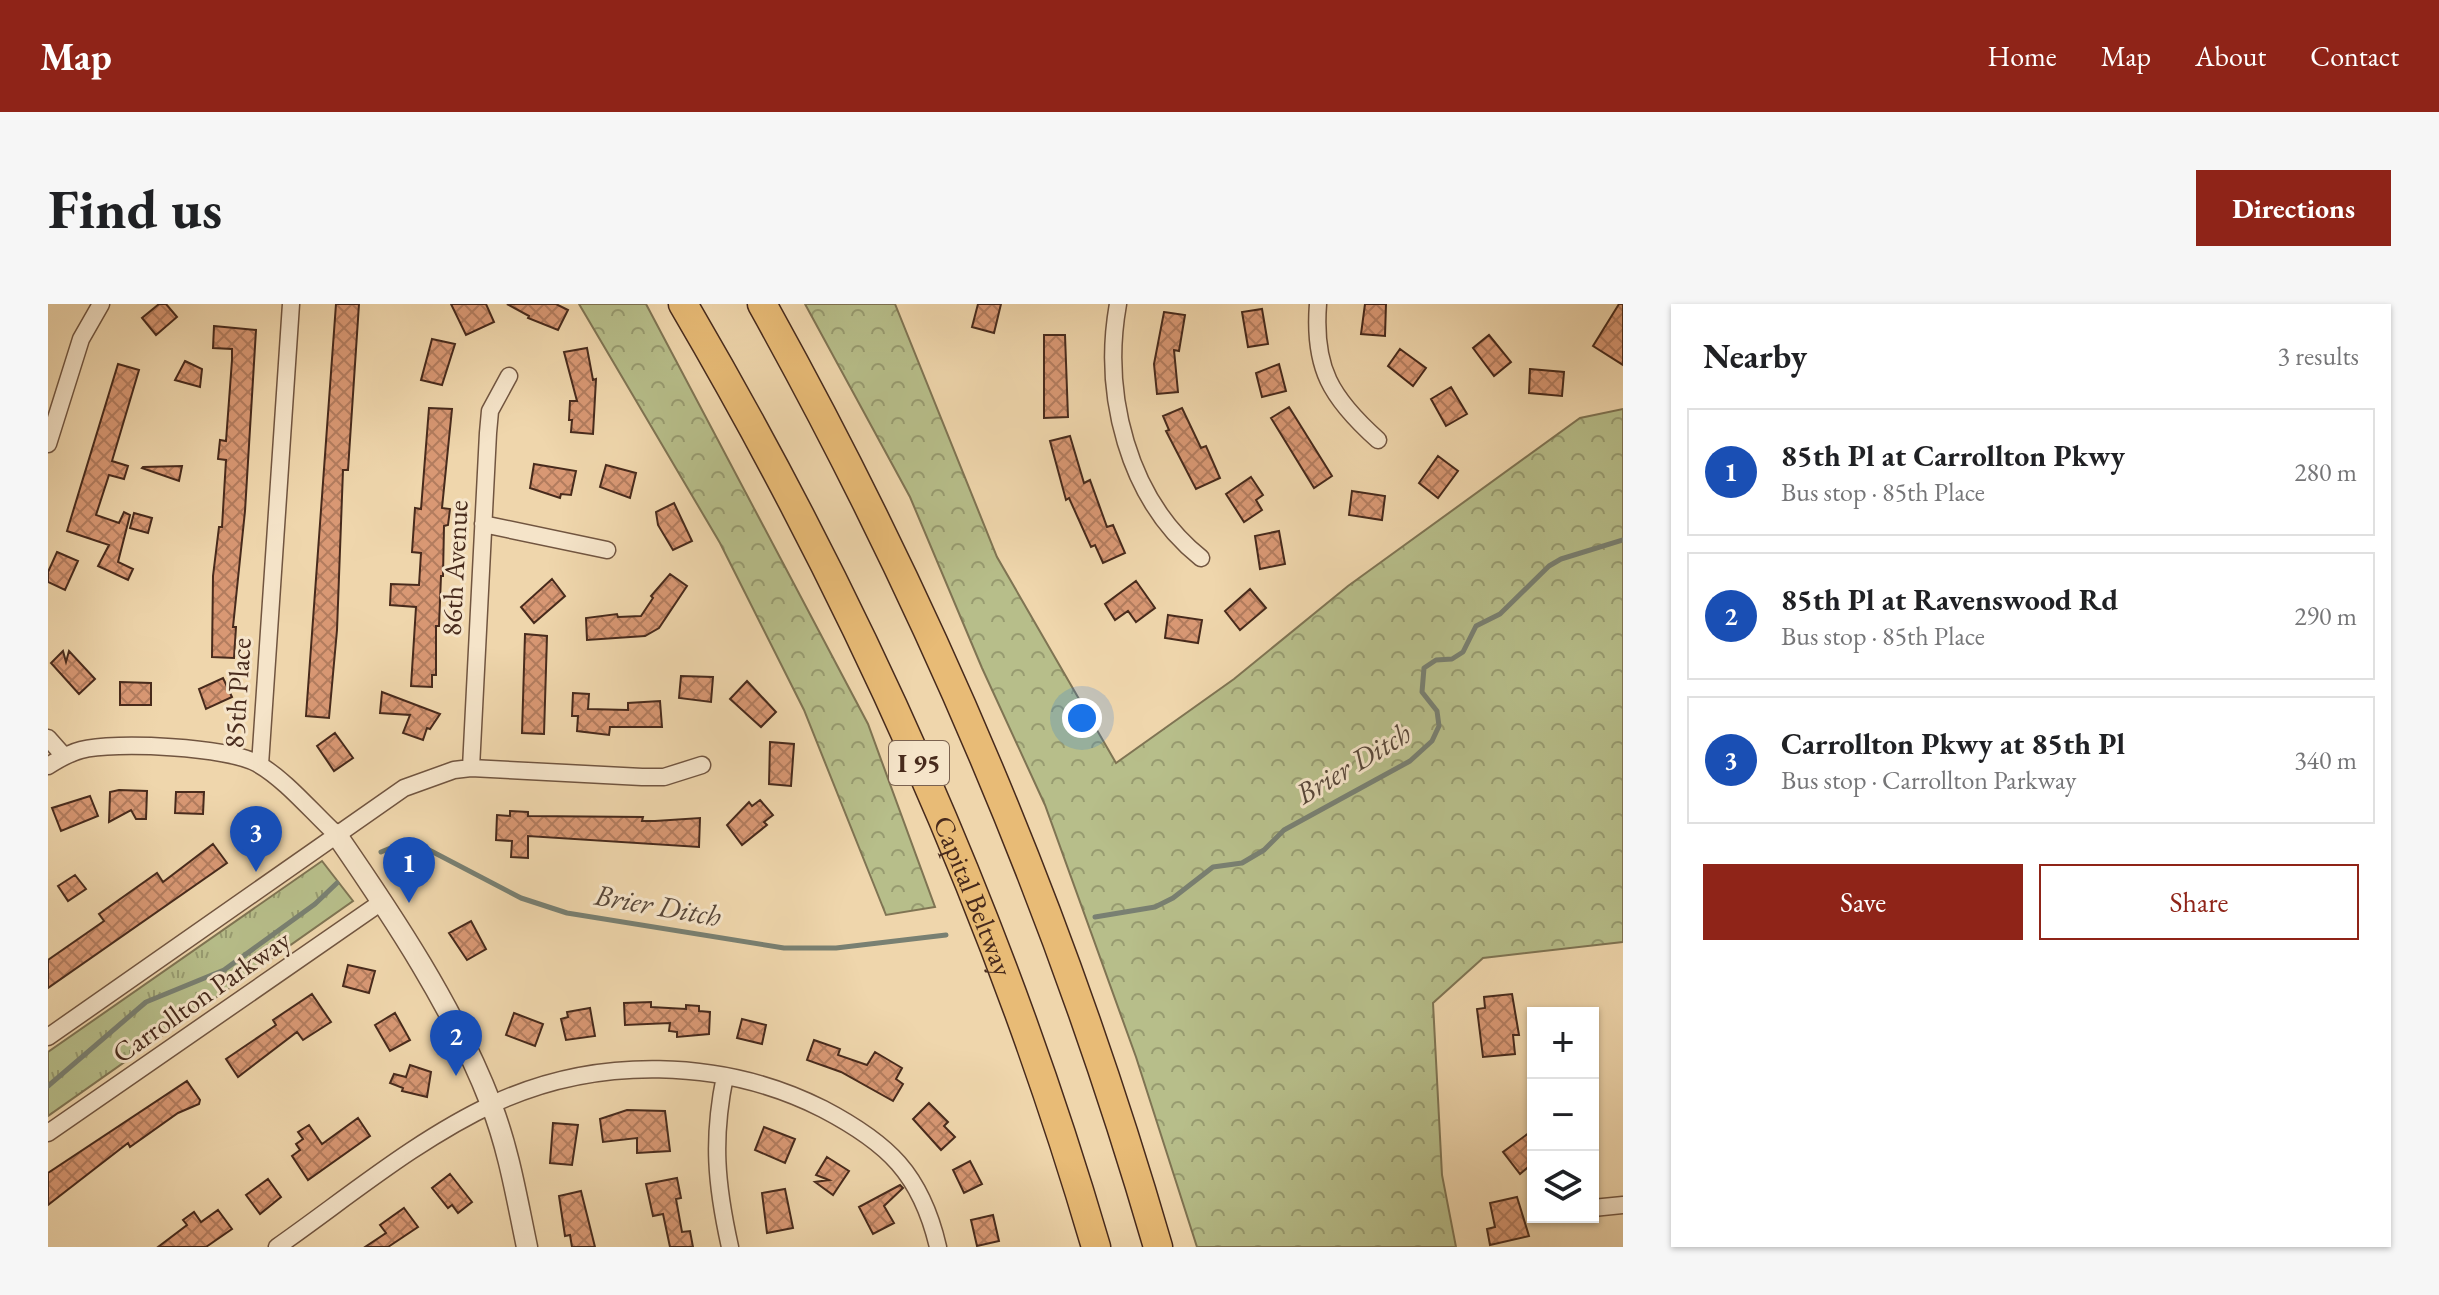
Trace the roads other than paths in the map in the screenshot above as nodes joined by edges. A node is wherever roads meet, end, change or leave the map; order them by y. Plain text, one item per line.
1 (101, 304) edge
2 (291, 304) edge
3 (683, 304) edge
4 (762, 304) edge
5 (1118, 304) edge
6 (1318, 304) edge
7 (509, 376) dead end
8 (1378, 440) dead end
9 (48, 444) edge
10 (483, 524) junction
11 (607, 550) dead end
12 (1201, 558) dead end
13 (48, 738) edge
14 (64, 756) junction
15 (260, 765) junction
16 (702, 765) dead end
17 (48, 766) edge
18 (471, 768) junction
19 (336, 834) junction
20 (383, 901) junction
21 (48, 1037) edge
22 (725, 1076) junction
23 (492, 1105) junction
24 (48, 1133) edge
25 (1623, 1205) edge
26 (1599, 1207) edge
27 (277, 1247) edge
28 (527, 1247) edge
29 (730, 1247) edge
30 (938, 1247) edge
31 (1096, 1247) edge
32 (1158, 1247) edge

1 - 9 street
2 - 15 street, 85th Place
3 - 31 highway, Capital Beltway / I 95
4 - 32 highway, I 95
5 - 12 street
6 - 8 street
7 - 10 street, 86th Avenue
10 - 11 street
10 - 18 street, 86th Avenue
13 - 14 street
14 - 15 street
14 - 17 street
15 - 19 street, 85th Place
16 - 18 street, Carrollton Parkway
18 - 19 street, Carrollton Parkway
19 - 20 street, 85th Place
19 - 21 street, Carrollton Parkway
20 - 23 street, 85th Place
20 - 24 street, Carrollton Parkway
22 - 23 street
22 - 29 street
22 - 30 street
23 - 27 street
23 - 28 street, 85th Place
25 - 26 street

